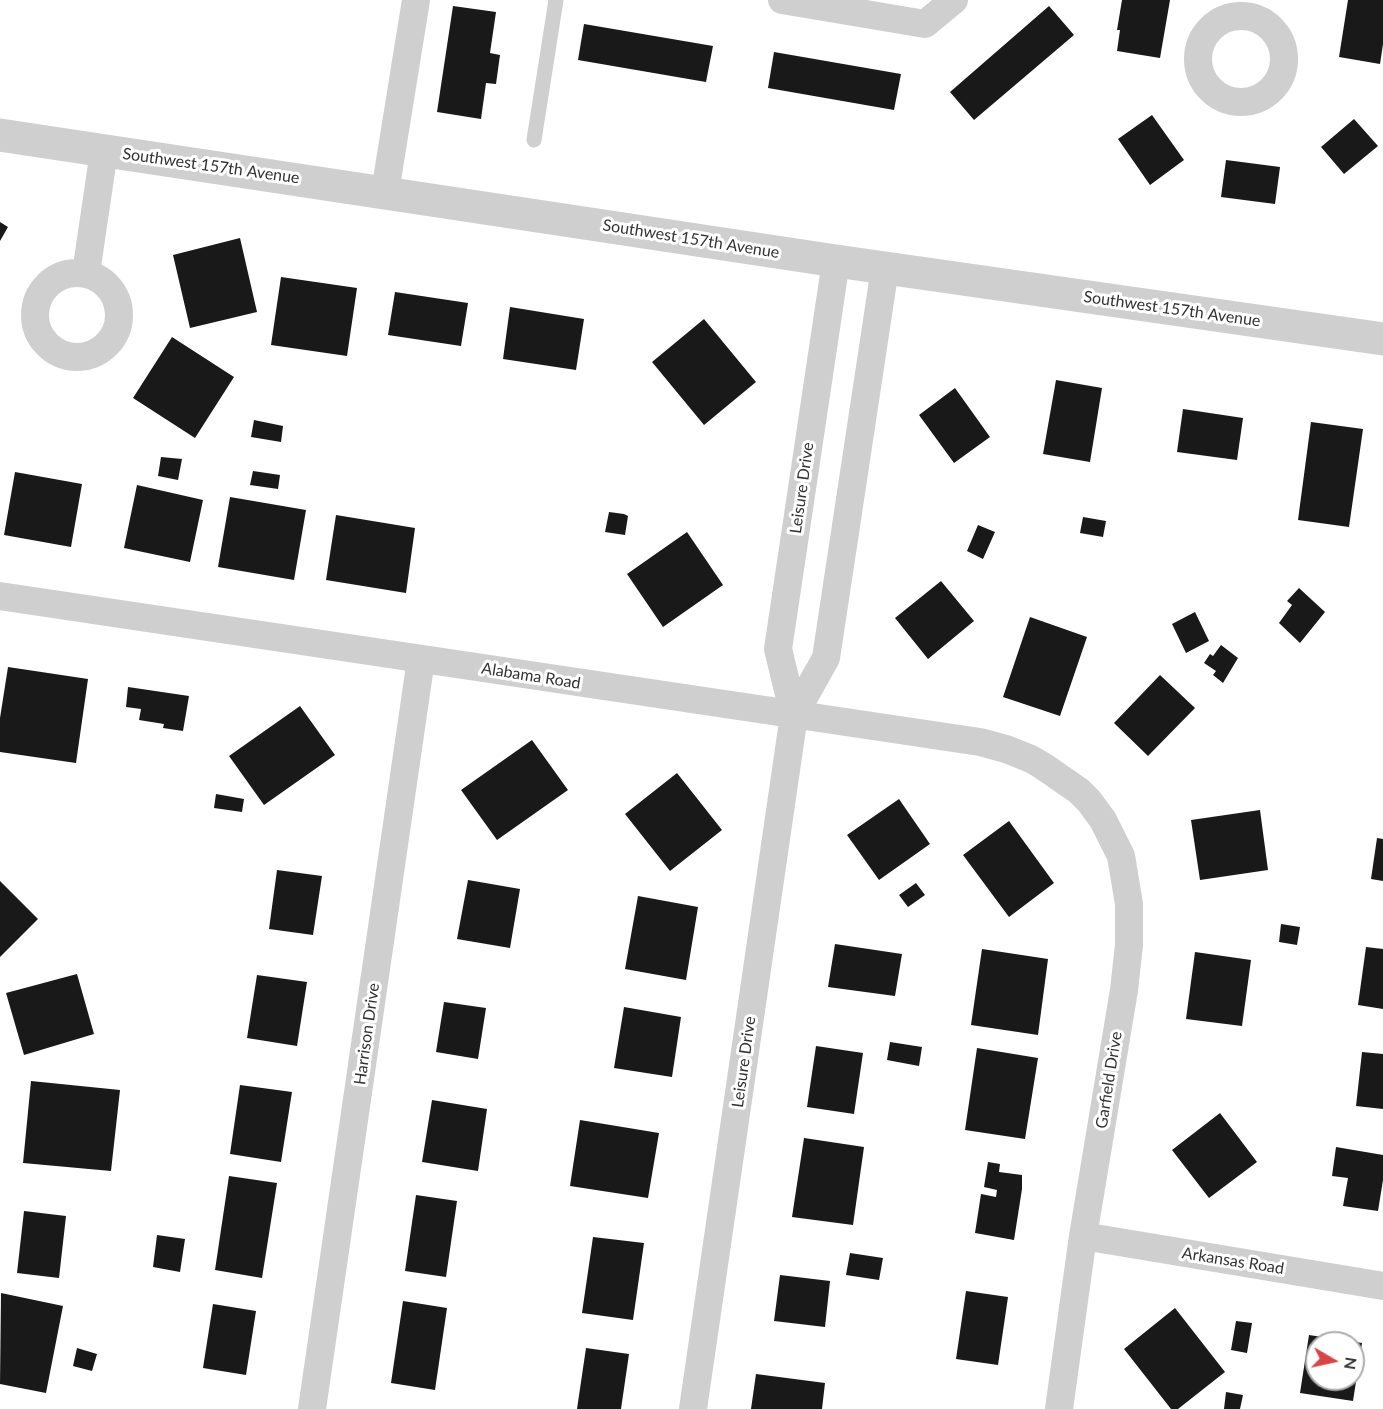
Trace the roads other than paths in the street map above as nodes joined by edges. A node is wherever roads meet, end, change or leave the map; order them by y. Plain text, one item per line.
1 (416, 0) edge
2 (556, 0) edge
3 (782, 0) edge
4 (954, 0) edge
5 (0, 135) edge
6 (534, 140) dead end
7 (104, 151) junction
8 (385, 192) junction
9 (836, 261) junction
10 (885, 268) junction
11 (86, 273) dead end
12 (1383, 339) edge
13 (0, 596) edge
14 (421, 659) junction
15 (794, 715) junction
16 (1055, 774) joint
17 (1083, 1236) junction
18 (1383, 1286) edge
19 (312, 1409) edge
20 (693, 1409) edge
21 (1059, 1409) edge

1 - 8 street
2 - 6 lane
3 - 4 street
5 - 7 street, Southwest 157th Avenue
7 - 8 street, Southwest 157th Avenue
7 - 11 street
8 - 9 street, Southwest 157th Avenue
9 - 10 street, Southwest 157th Avenue
9 - 15 street, Leisure Drive
10 - 12 street, Southwest 157th Avenue
10 - 15 street, Leisure Drive
13 - 14 street, Alabama Road
14 - 15 street, Alabama Road
14 - 19 street, Harrison Drive
15 - 16 street, Alabama Road
15 - 20 street, Leisure Drive
16 - 17 street, Garfield Drive
17 - 18 street, Arkansas Road
17 - 21 street, Garfield Drive

